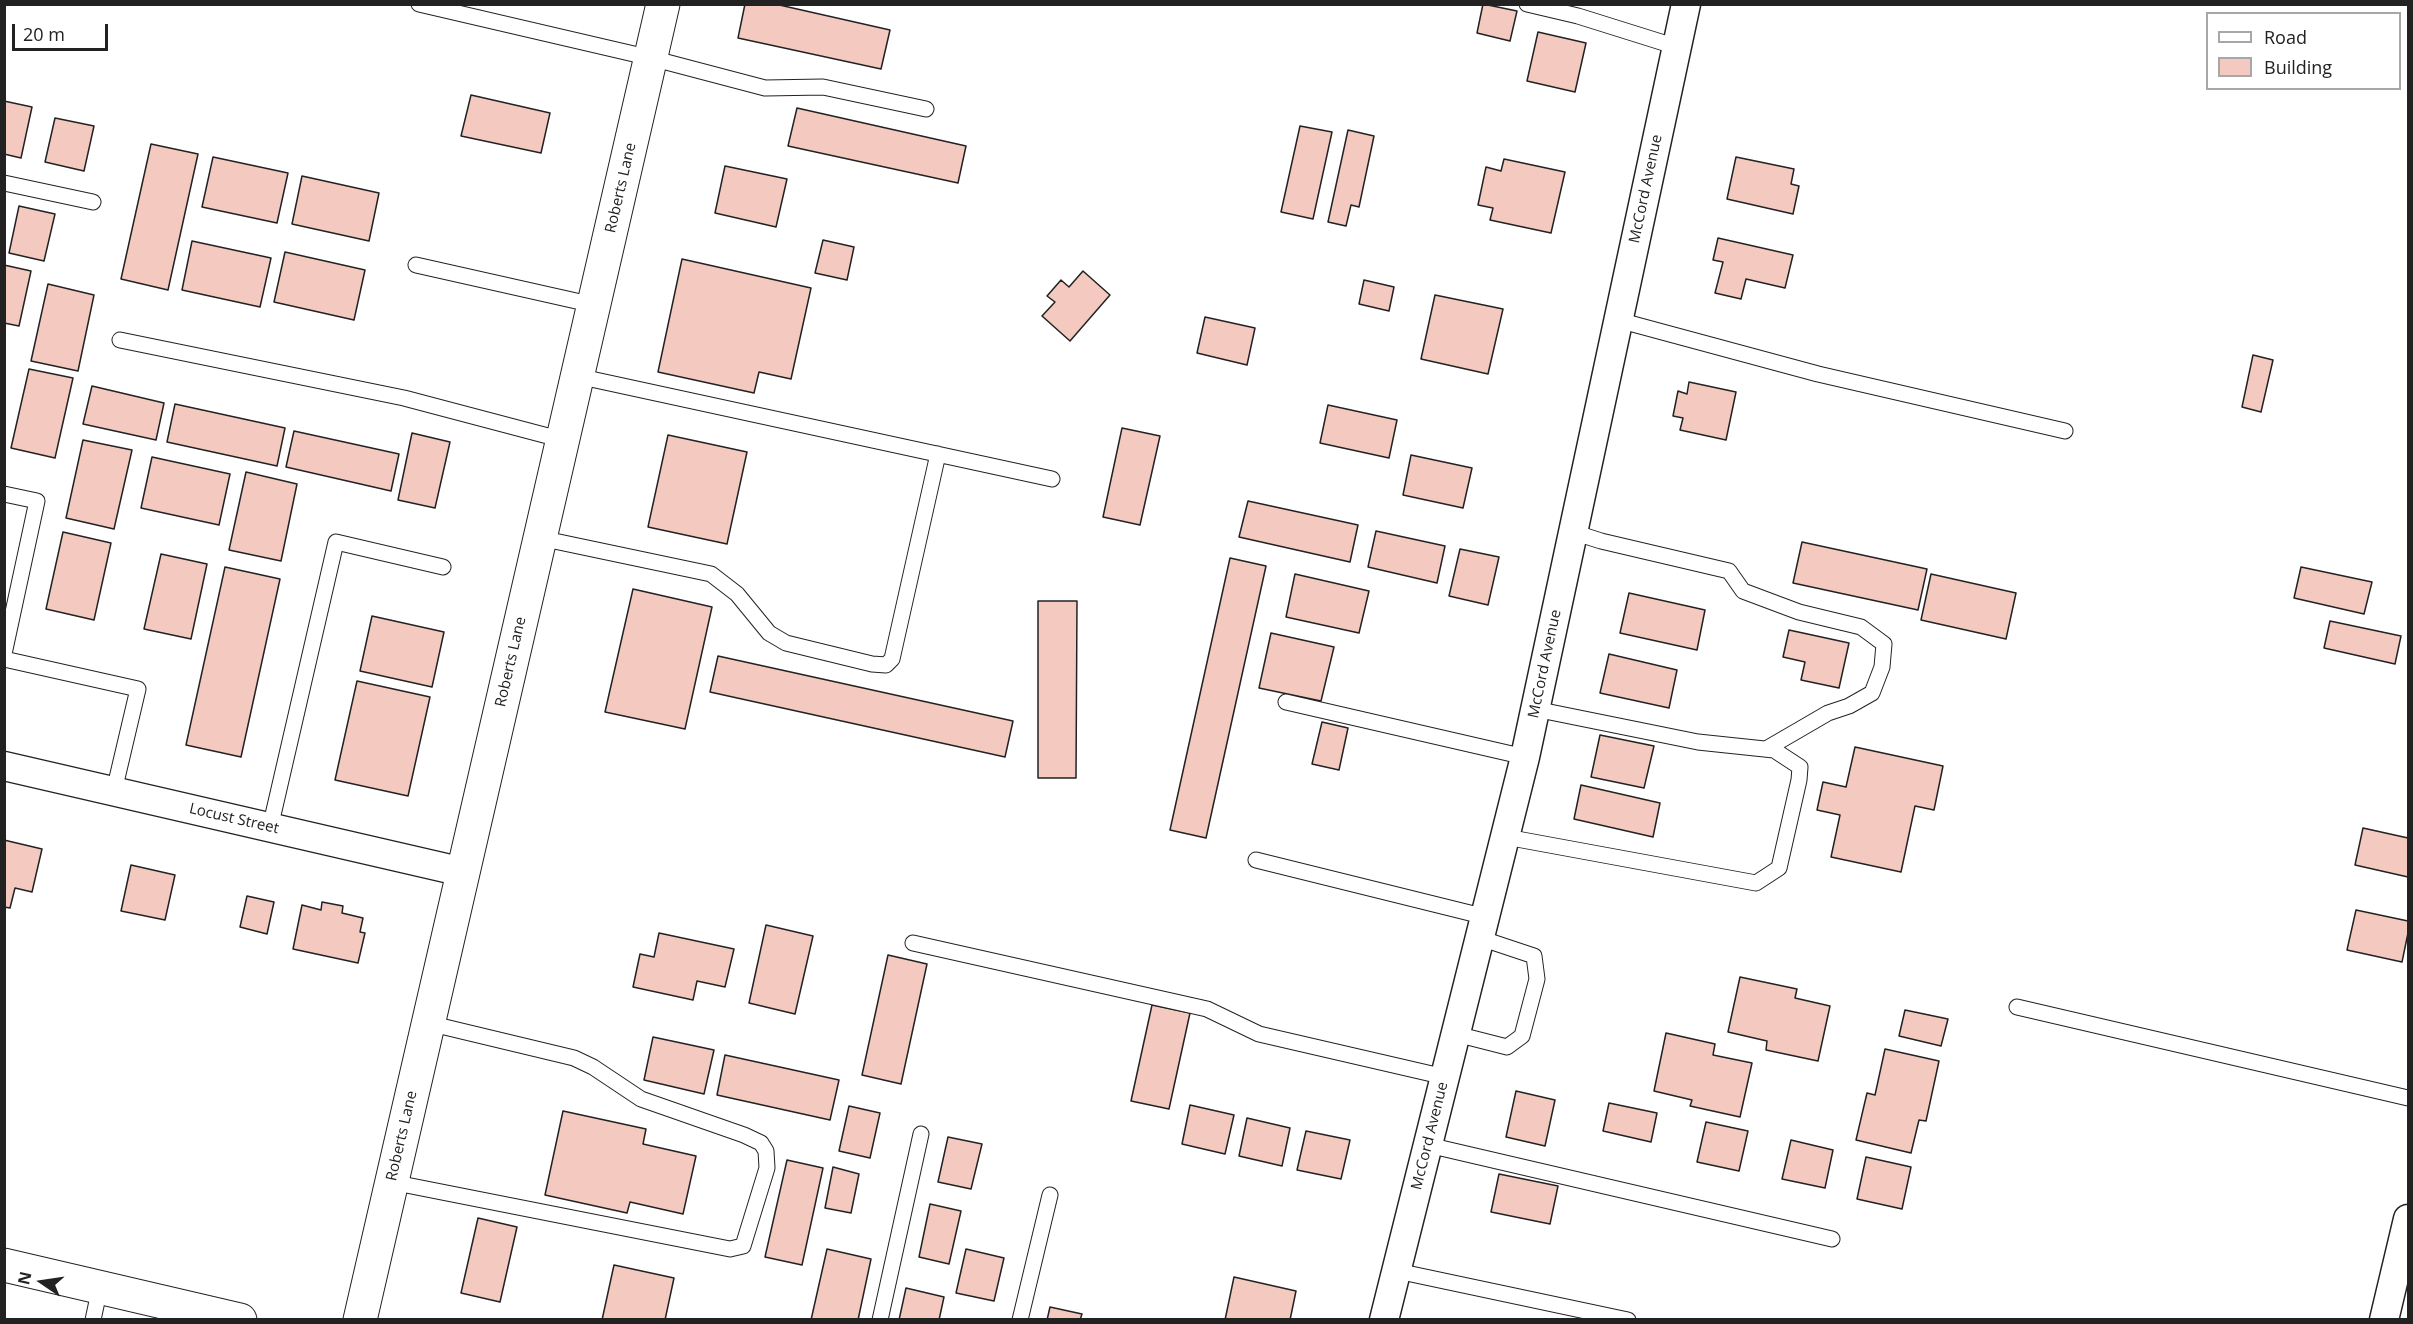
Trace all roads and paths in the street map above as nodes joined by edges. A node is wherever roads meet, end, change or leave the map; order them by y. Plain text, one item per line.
1 (419, 4) edge
2 (663, 4) edge
3 (1527, 4) edge
4 (1686, 4) edge
5 (1677, 47) junction
6 (651, 58) junction
7 (926, 109) dead end
8 (4, 183) edge
9 (93, 202) dead end
10 (416, 265) dead end
11 (594, 305) junction
12 (1618, 320) junction
13 (120, 340) dead end
14 (577, 376) junction
15 (2065, 431) dead end
16 (562, 440) junction
17 (938, 454) junction
18 (1052, 479) dead end
19 (4, 494) edge
20 (1573, 532) junction
21 (540, 538) junction
22 (443, 567) dead end
23 (4, 654) edge
24 (4, 659) edge
25 (1286, 702) dead end
26 (1535, 709) junction
27 (1766, 749) junction
28 (1525, 757) junction
29 (4, 766) edge
30 (114, 791) junction
31 (270, 828) junction
32 (1506, 837) junction
33 (1256, 860) dead end
34 (463, 872) junction
35 (1483, 927) junction
36 (913, 943) dead end
37 (2017, 1007) dead end
38 (428, 1023) junction
39 (1456, 1034) junction
40 (1445, 1077) junction
41 (2409, 1098) edge
42 (921, 1134) dead end
43 (1428, 1144) junction
44 (391, 1182) junction
45 (1050, 1195) dead end
46 (2409, 1219) edge
47 (1832, 1239) dead end
48 (4, 1264) edge
49 (1397, 1270) junction
50 (100, 1287) junction
51 (93, 1320) edge
52 (240, 1320) edge
53 (360, 1320) edge
54 (880, 1320) edge
55 (1020, 1320) edge
56 (1384, 1320) edge
57 (1628, 1320) edge
58 (2384, 1320) edge

1 - 6 lane
2 - 6 main road, Roberts Lane
3 - 5 lane
4 - 5 street, McCord Avenue
5 - 12 street, McCord Avenue
6 - 7 lane
6 - 11 main road, Roberts Lane
8 - 9 lane
10 - 11 lane
11 - 14 main road, Roberts Lane
12 - 15 lane
12 - 20 street, McCord Avenue
13 - 16 lane
14 - 16 main road, Roberts Lane
14 - 17 lane
16 - 21 main road, Roberts Lane
17 - 18 lane
17 - 21 lane
19 - 23 lane
20 - 26 street, McCord Avenue
20 - 27 lane
21 - 34 main road, Roberts Lane
22 - 31 lane
24 - 30 lane
25 - 28 lane
26 - 27 lane
26 - 28 street, McCord Avenue
27 - 32 lane
28 - 32 street, McCord Avenue
29 - 30 street, Locust Street
30 - 31 street, Locust Street
31 - 34 street, Locust Street
32 - 35 street, McCord Avenue
33 - 35 lane
34 - 38 main road, Roberts Lane
35 - 39 street, McCord Avenue
35 - 39 lane
36 - 40 lane
37 - 41 lane
38 - 44 main road, Roberts Lane
38 - 44 lane
39 - 40 street, McCord Avenue
40 - 43 street, McCord Avenue
42 - 54 lane
43 - 47 lane
43 - 49 street, McCord Avenue
44 - 53 main road, Roberts Lane
45 - 55 lane
46 - 58 street
48 - 50 main road
49 - 56 street, McCord Avenue
49 - 57 lane
50 - 51 lane
50 - 52 main road

